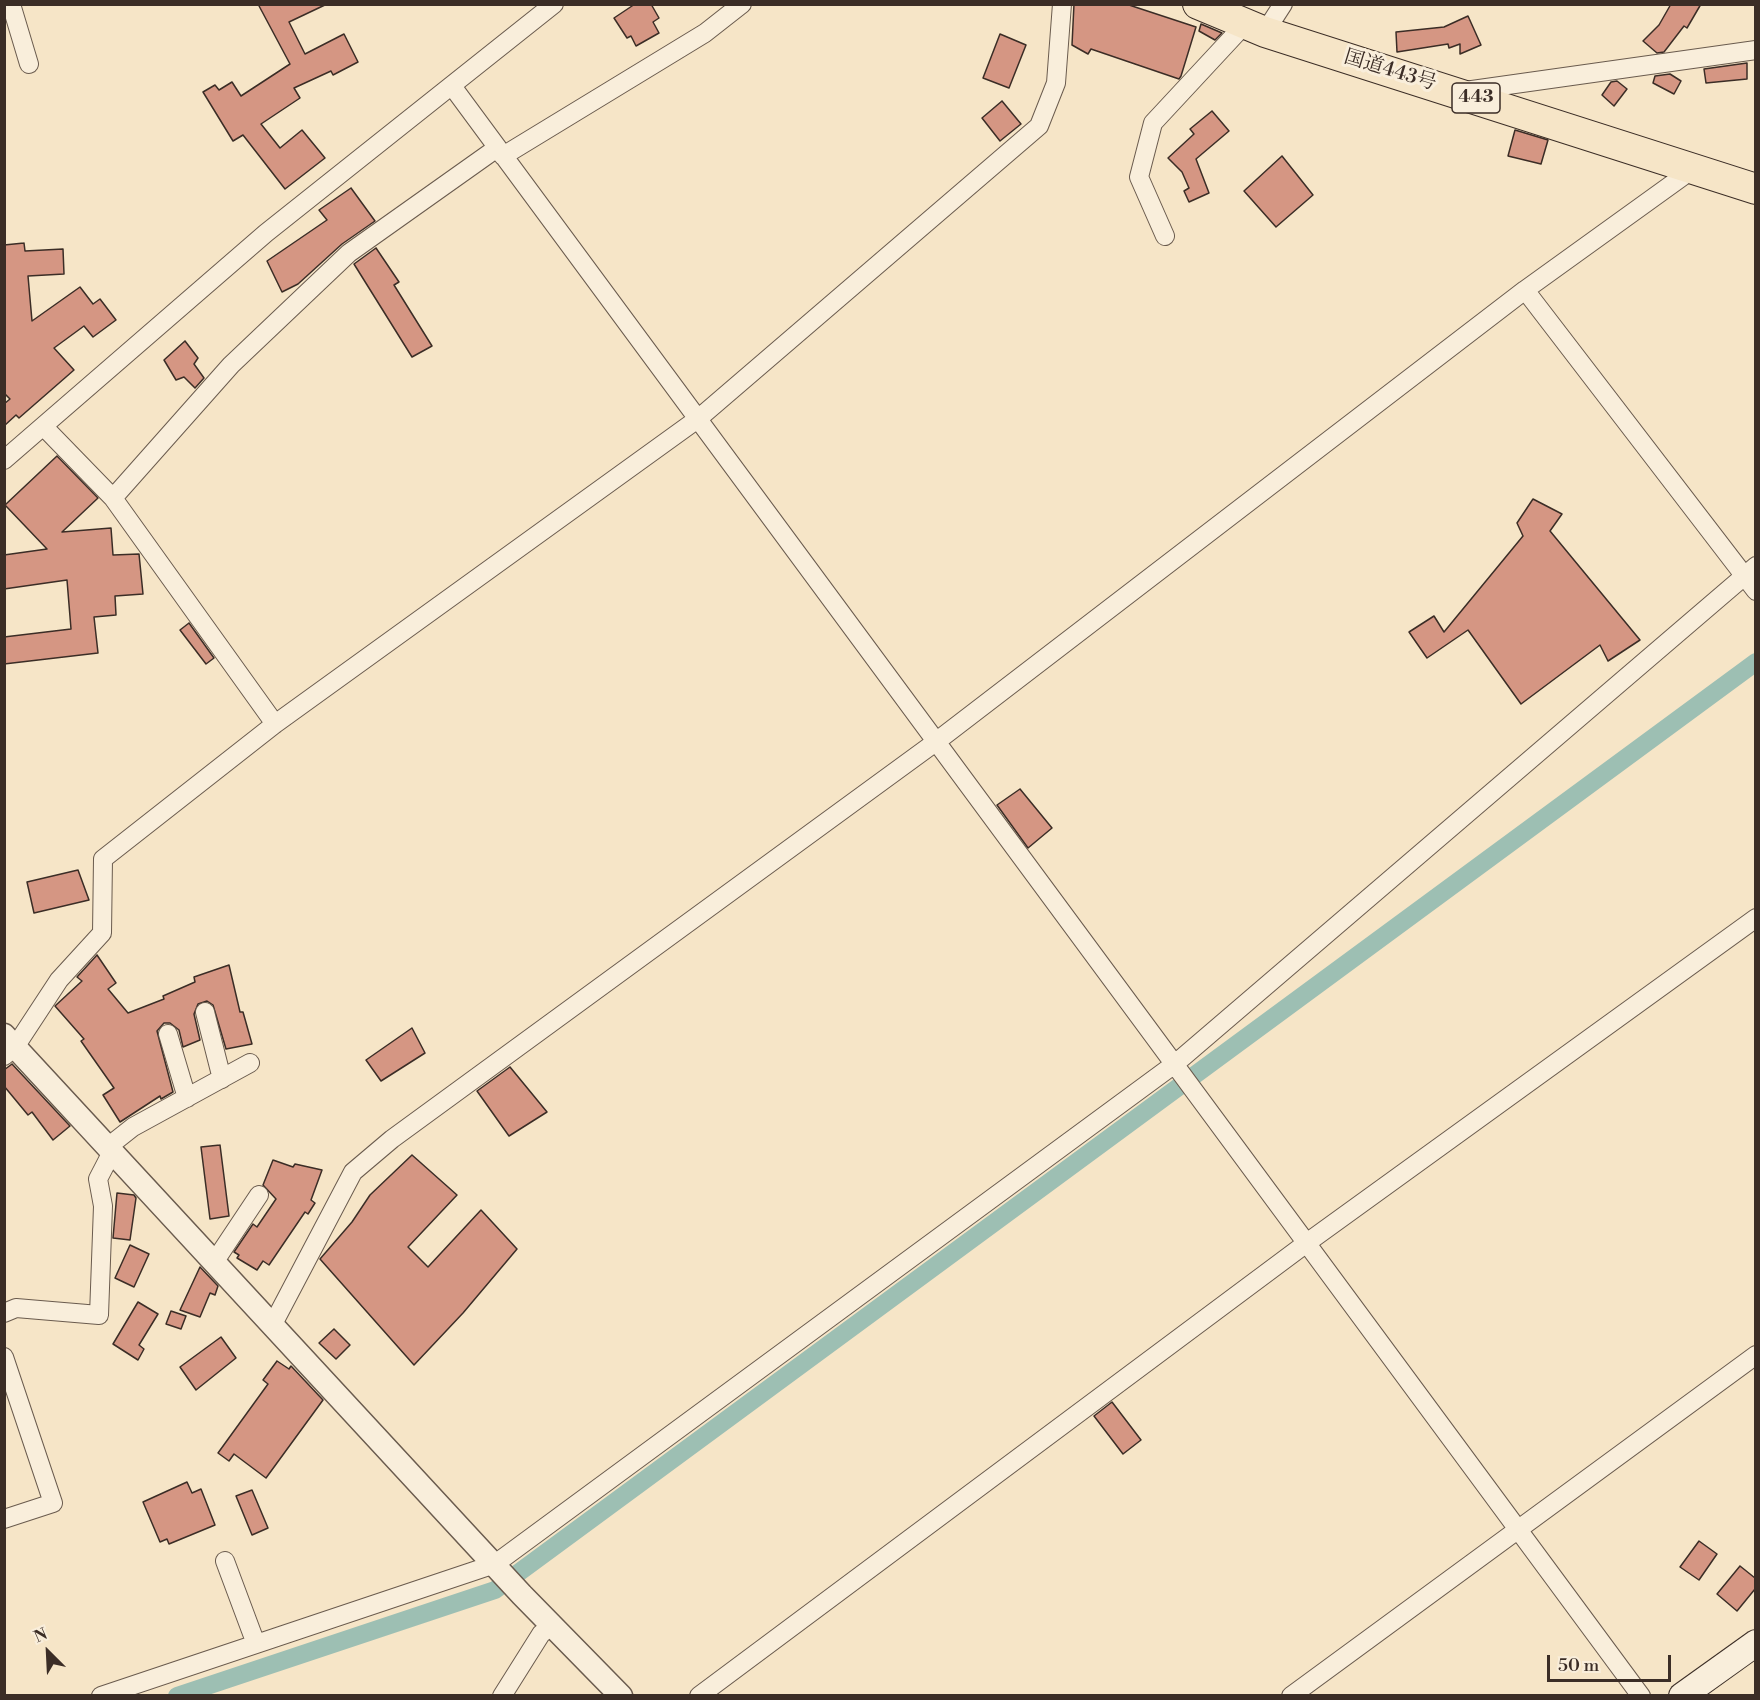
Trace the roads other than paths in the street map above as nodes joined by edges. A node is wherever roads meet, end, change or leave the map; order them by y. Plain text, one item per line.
1 (11, 4) edge
2 (742, 4) edge
3 (1062, 4) edge
4 (1198, 4) edge
5 (1282, 4) edge
6 (545, 7) edge
7 (1255, 28) junction
8 (1755, 50) edge
9 (28, 64) dead end
10 (452, 86) junction
11 (1458, 92) junction
12 (500, 152) junction
13 (1693, 169) junction
14 (1755, 189) edge
15 (1165, 236) dead end
16 (1525, 290) junction
17 (699, 418) junction
18 (44, 427) junction
19 (4, 460) edge
20 (113, 498) junction
21 (1752, 578) edge
22 (275, 724) junction
23 (937, 741) junction
24 (1755, 918) edge
25 (205, 1012) dead end
26 (168, 1034) dead end
27 (8, 1046) edge
28 (250, 1063) dead end
29 (1176, 1064) junction
30 (222, 1079) junction
31 (187, 1098) junction
32 (111, 1148) junction
33 (259, 1195) dead end
34 (1308, 1242) junction
35 (215, 1261) junction
36 (4, 1313) edge
37 (273, 1324) junction
38 (1755, 1355) edge
39 (4, 1357) edge
40 (4, 1519) edge
41 (1518, 1530) junction
42 (225, 1561) dead end
43 (497, 1566) junction
44 (552, 1625) junction
45 (1755, 1643) edge
46 (256, 1644) junction
47 (101, 1695) edge
48 (502, 1695) edge
49 (621, 1695) edge
50 (699, 1695) edge
51 (1291, 1695) edge
52 (1641, 1695) edge
53 (1682, 1695) edge

1 - 9 street
2 - 12 street
3 - 17 street
4 - 7 highway, 国道443号 / 443
5 - 7 street
6 - 10 street
7 - 11 highway, 国道443号 / 443
7 - 15 street
8 - 11 street
10 - 12 street
10 - 18 street
11 - 13 highway, 国道443号 / 443
12 - 17 street
12 - 20 street
13 - 14 highway, 国道443号 / 443
13 - 16 street
16 - 21 street
16 - 23 street
17 - 22 street
17 - 23 street
18 - 19 street
18 - 20 street
20 - 22 street
21 - 29 street
22 - 27 street
23 - 29 street
23 - 37 street
24 - 34 street
25 - 30 street
26 - 31 street
27 - 32 street
28 - 30 street
29 - 34 street
29 - 43 street
30 - 31 street
31 - 32 street
32 - 35 street
32 - 36 street
33 - 35 street
34 - 41 street
34 - 50 street
35 - 37 street
37 - 43 street
38 - 41 street
39 - 40 street
41 - 51 street
41 - 52 street
42 - 46 street
43 - 44 street
43 - 46 street
44 - 48 street
44 - 49 street
45 - 53 main road
46 - 47 street

